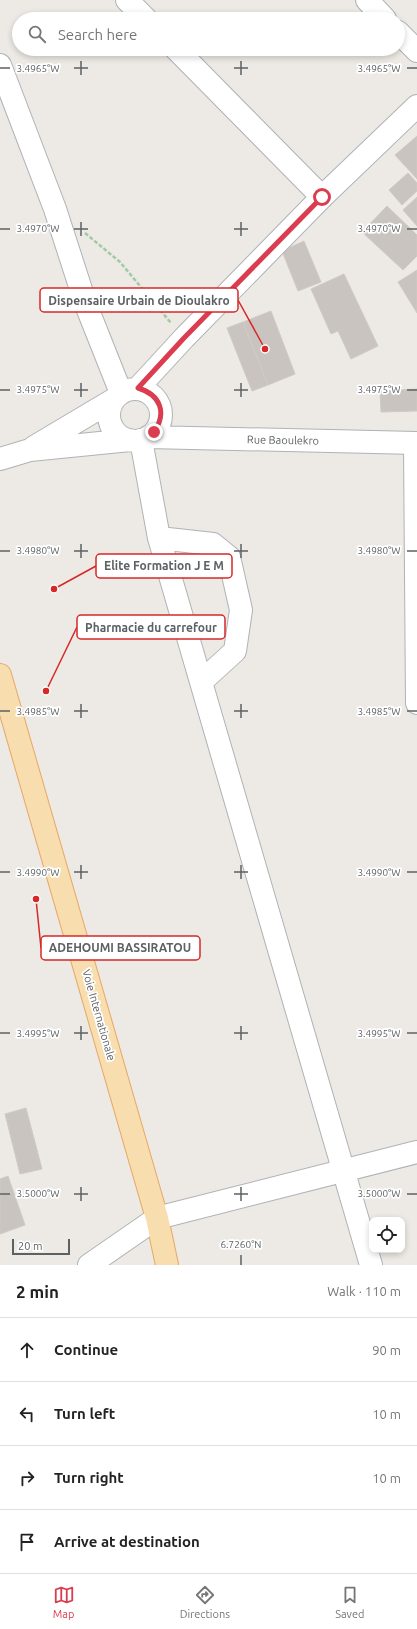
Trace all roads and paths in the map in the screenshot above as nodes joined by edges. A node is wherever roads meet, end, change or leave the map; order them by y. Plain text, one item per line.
1 (127, 0) edge
2 (367, 0) edge
3 (139, 12) edge
4 (379, 12) edge
5 (405, 39) edge
6 (417, 51) edge
7 (183, 56) edge
8 (0, 65) edge
9 (417, 106) edge
10 (322, 197) junction
11 (79, 228) dead end
12 (184, 338) junction
13 (124, 394) junction
14 (140, 439) junction
15 (416, 443) edge
16 (30, 450) junction
17 (0, 459) edge
18 (159, 538) junction
19 (0, 675) edge
20 (201, 682) junction
21 (417, 702) edge
22 (417, 1152) edge
23 (343, 1170) junction
24 (157, 1218) junction
25 (89, 1265) edge
26 (167, 1265) edge
27 (371, 1265) edge

1 - 3 street
2 - 4 street
5 - 6 street
7 - 10 street
8 - 13 street
9 - 10 street, Rue Baoulekro
10 - 12 street, Rue Baoulekro
11 - 12 path
12 - 13 street, Rue Baoulekro
13 - 14 street
13 - 14 street
13 - 16 street, Rue Baoulekro
14 - 15 street, Rue Baoulekro
14 - 16 street, Rue Baoulekro
14 - 18 street
15 - 21 street
16 - 17 street, Rue Baoulekro
18 - 20 street
18 - 20 street
19 - 24 main road, Voie Internationale
20 - 23 street
22 - 23 street
23 - 24 street
23 - 27 street
24 - 25 street
24 - 26 main road, Voie Internationale

